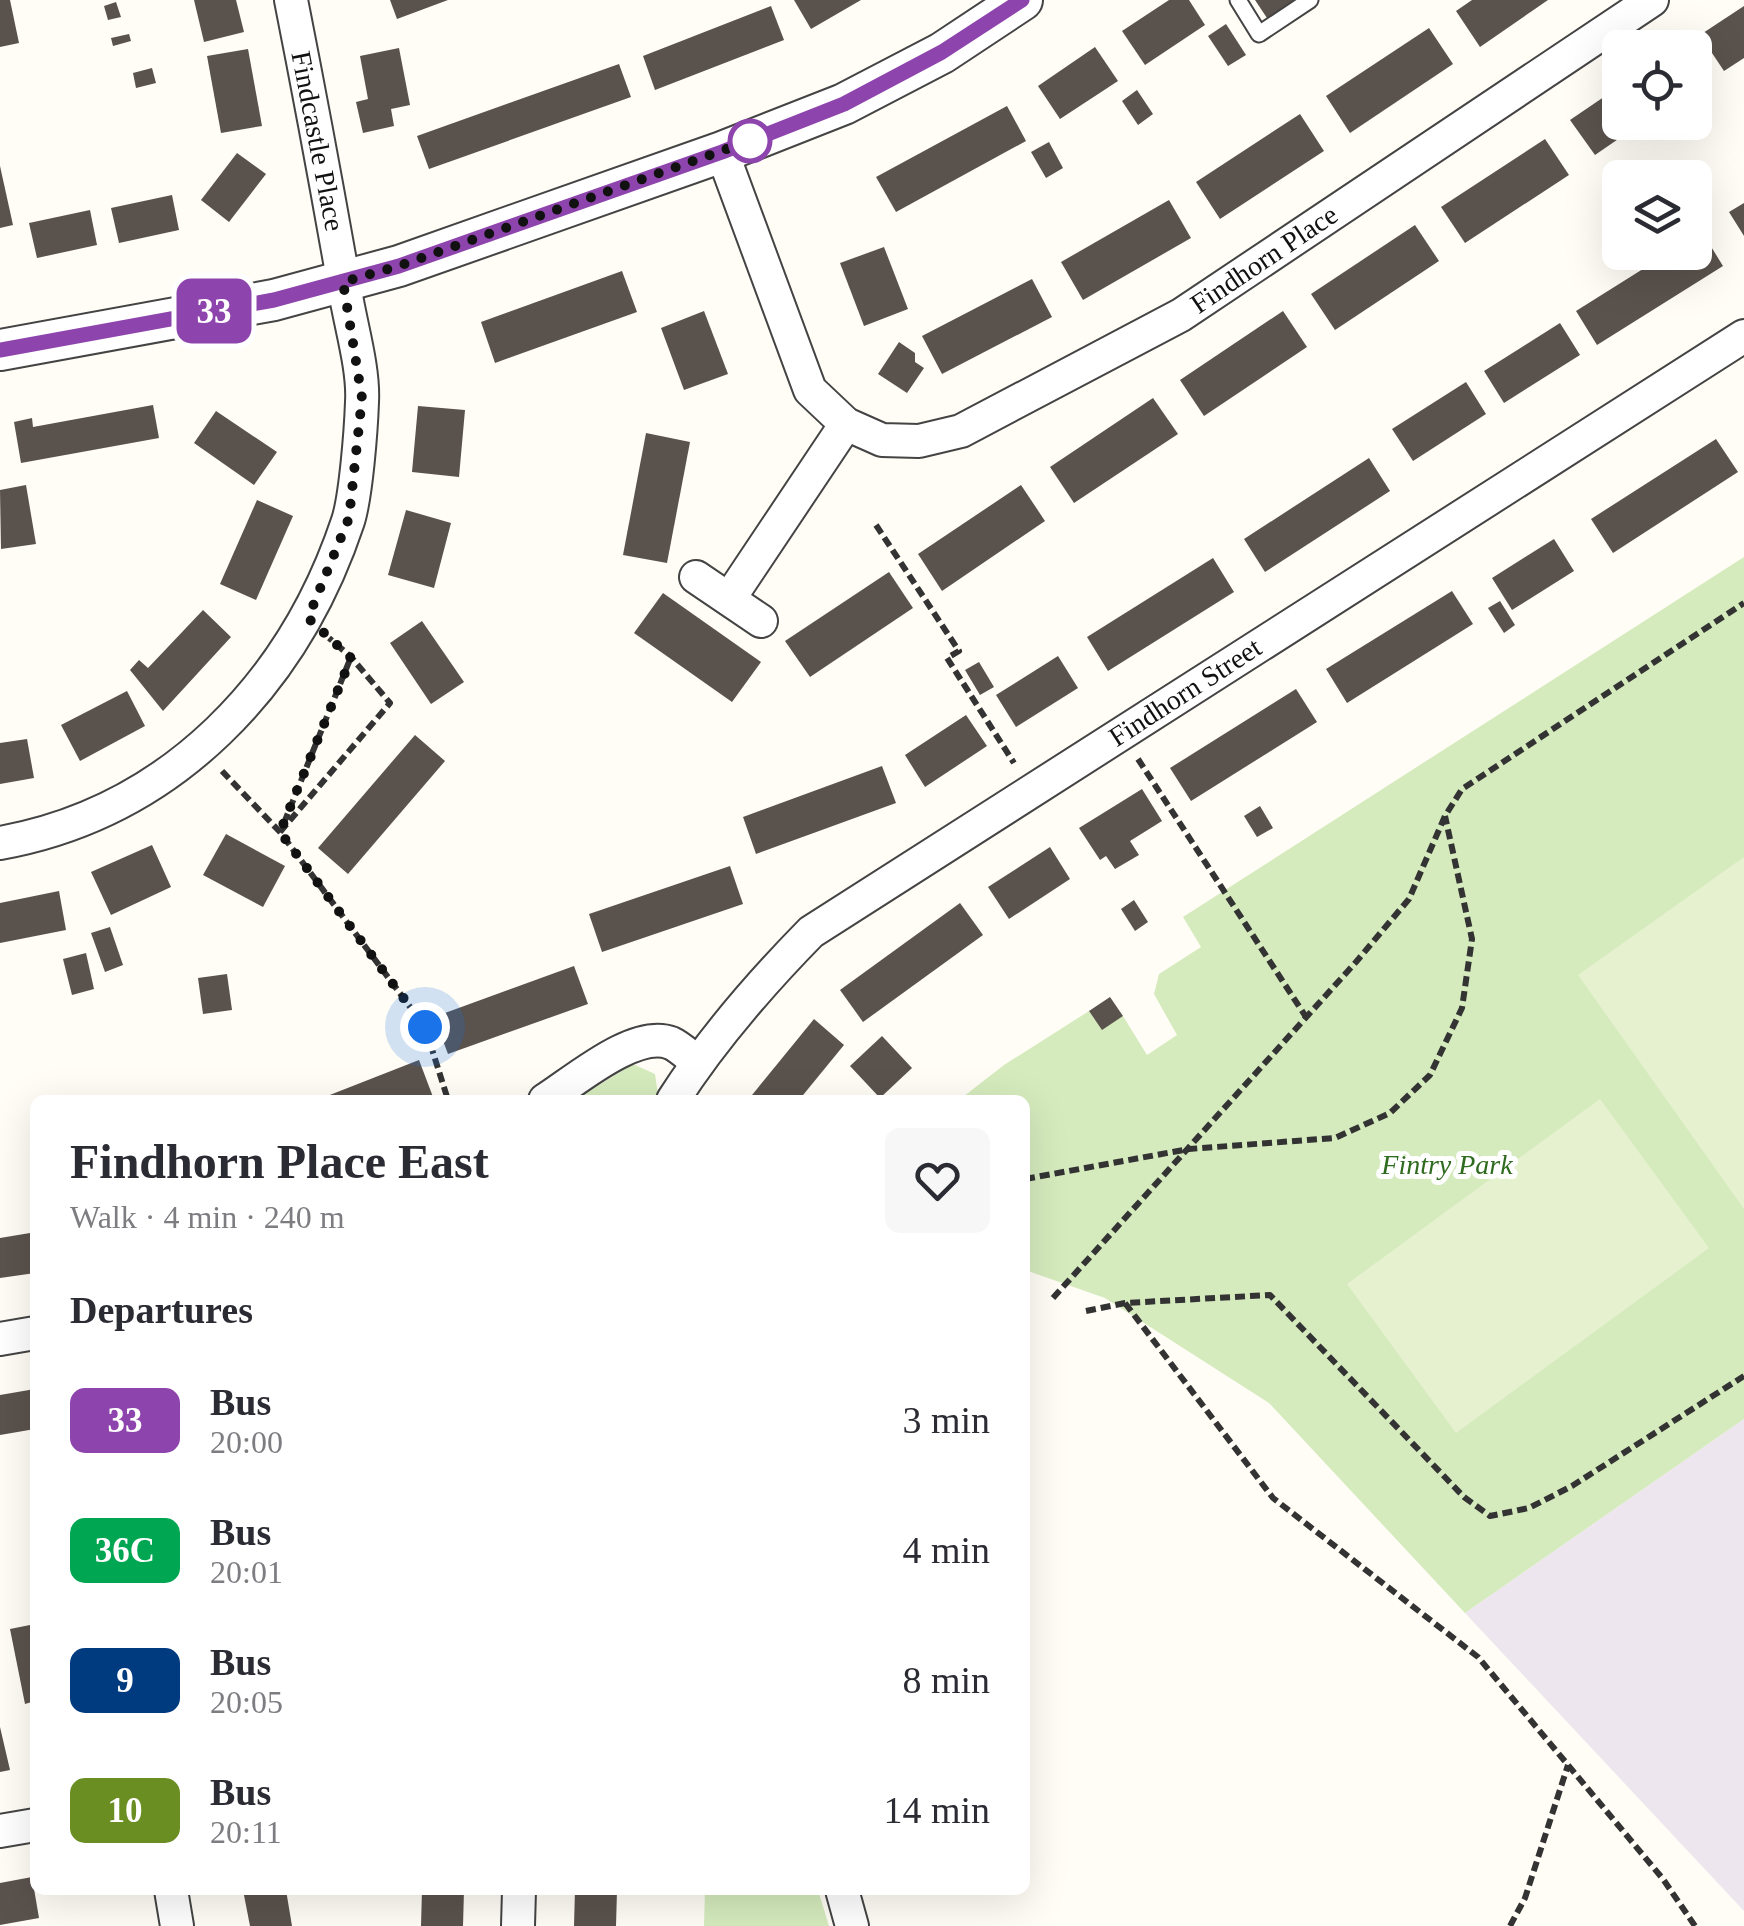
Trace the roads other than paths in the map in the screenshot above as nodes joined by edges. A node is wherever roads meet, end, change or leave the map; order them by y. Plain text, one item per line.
1 (291, 0) edge
2 (1022, 0) edge
3 (1238, 0) edge
4 (1310, 0) edge
5 (1652, 0) edge
6 (722, 152) junction
7 (343, 282) junction
8 (1744, 336) edge
9 (0, 350) edge
10 (846, 424) junction
11 (696, 577) dead end
12 (728, 598) junction
13 (761, 621) dead end
14 (0, 844) edge
15 (697, 1062) junction
16 (552, 1095) edge
17 (676, 1095) edge
18 (30, 1334) edge
19 (0, 1339) edge
20 (30, 1826) edge
21 (0, 1832) edge
22 (172, 1895) edge
23 (519, 1895) edge
24 (843, 1895) edge
25 (178, 1926) edge
26 (518, 1926) edge
27 (852, 1926) edge

1 - 7 street, Findcastle Place
2 - 6 street
3 - 4 lane
5 - 10 street, Findhorn Place
6 - 7 street
6 - 10 street, Findhorn Place
7 - 9 street
7 - 14 street, Findcastle Place
8 - 15 street, Findhorn Street
10 - 12 street
11 - 12 street
12 - 13 street
15 - 16 street
15 - 17 street, Findhorn Street
18 - 19 street
20 - 21 street
22 - 25 street
23 - 26 street
24 - 27 street

